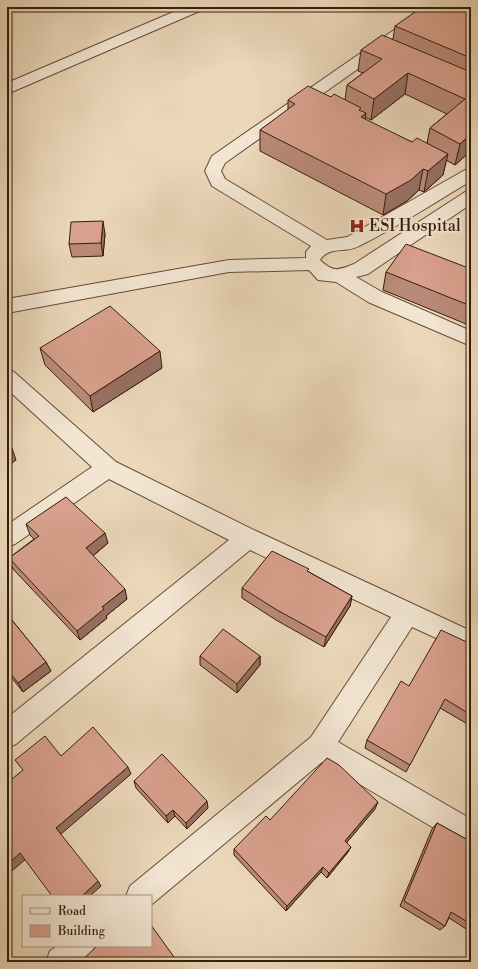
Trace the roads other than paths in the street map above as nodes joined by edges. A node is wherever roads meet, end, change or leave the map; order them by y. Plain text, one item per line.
1 (196, 7) edge
2 (436, 7) edge
3 (7, 89) edge
4 (464, 176) edge
5 (471, 196) edge
6 (324, 246) junction
7 (313, 264) junction
8 (340, 276) junction
9 (7, 306) edge
10 (471, 339) edge
11 (7, 378) edge
12 (100, 462) junction
13 (7, 537) edge
14 (248, 538) junction
15 (406, 613) junction
16 (471, 643) edge
17 (7, 735) edge
18 (320, 746) junction
19 (471, 834) edge
20 (141, 895) edge
21 (79, 947) edge
22 (61, 962) edge

1 - 3 street
2 - 6 street
4 - 6 street
5 - 8 street
6 - 7 street
7 - 8 street
7 - 9 street
8 - 10 street
11 - 12 street
12 - 13 street
12 - 14 street
14 - 15 street
14 - 17 street
15 - 16 street
15 - 18 street
18 - 19 street
18 - 20 street
21 - 22 street

